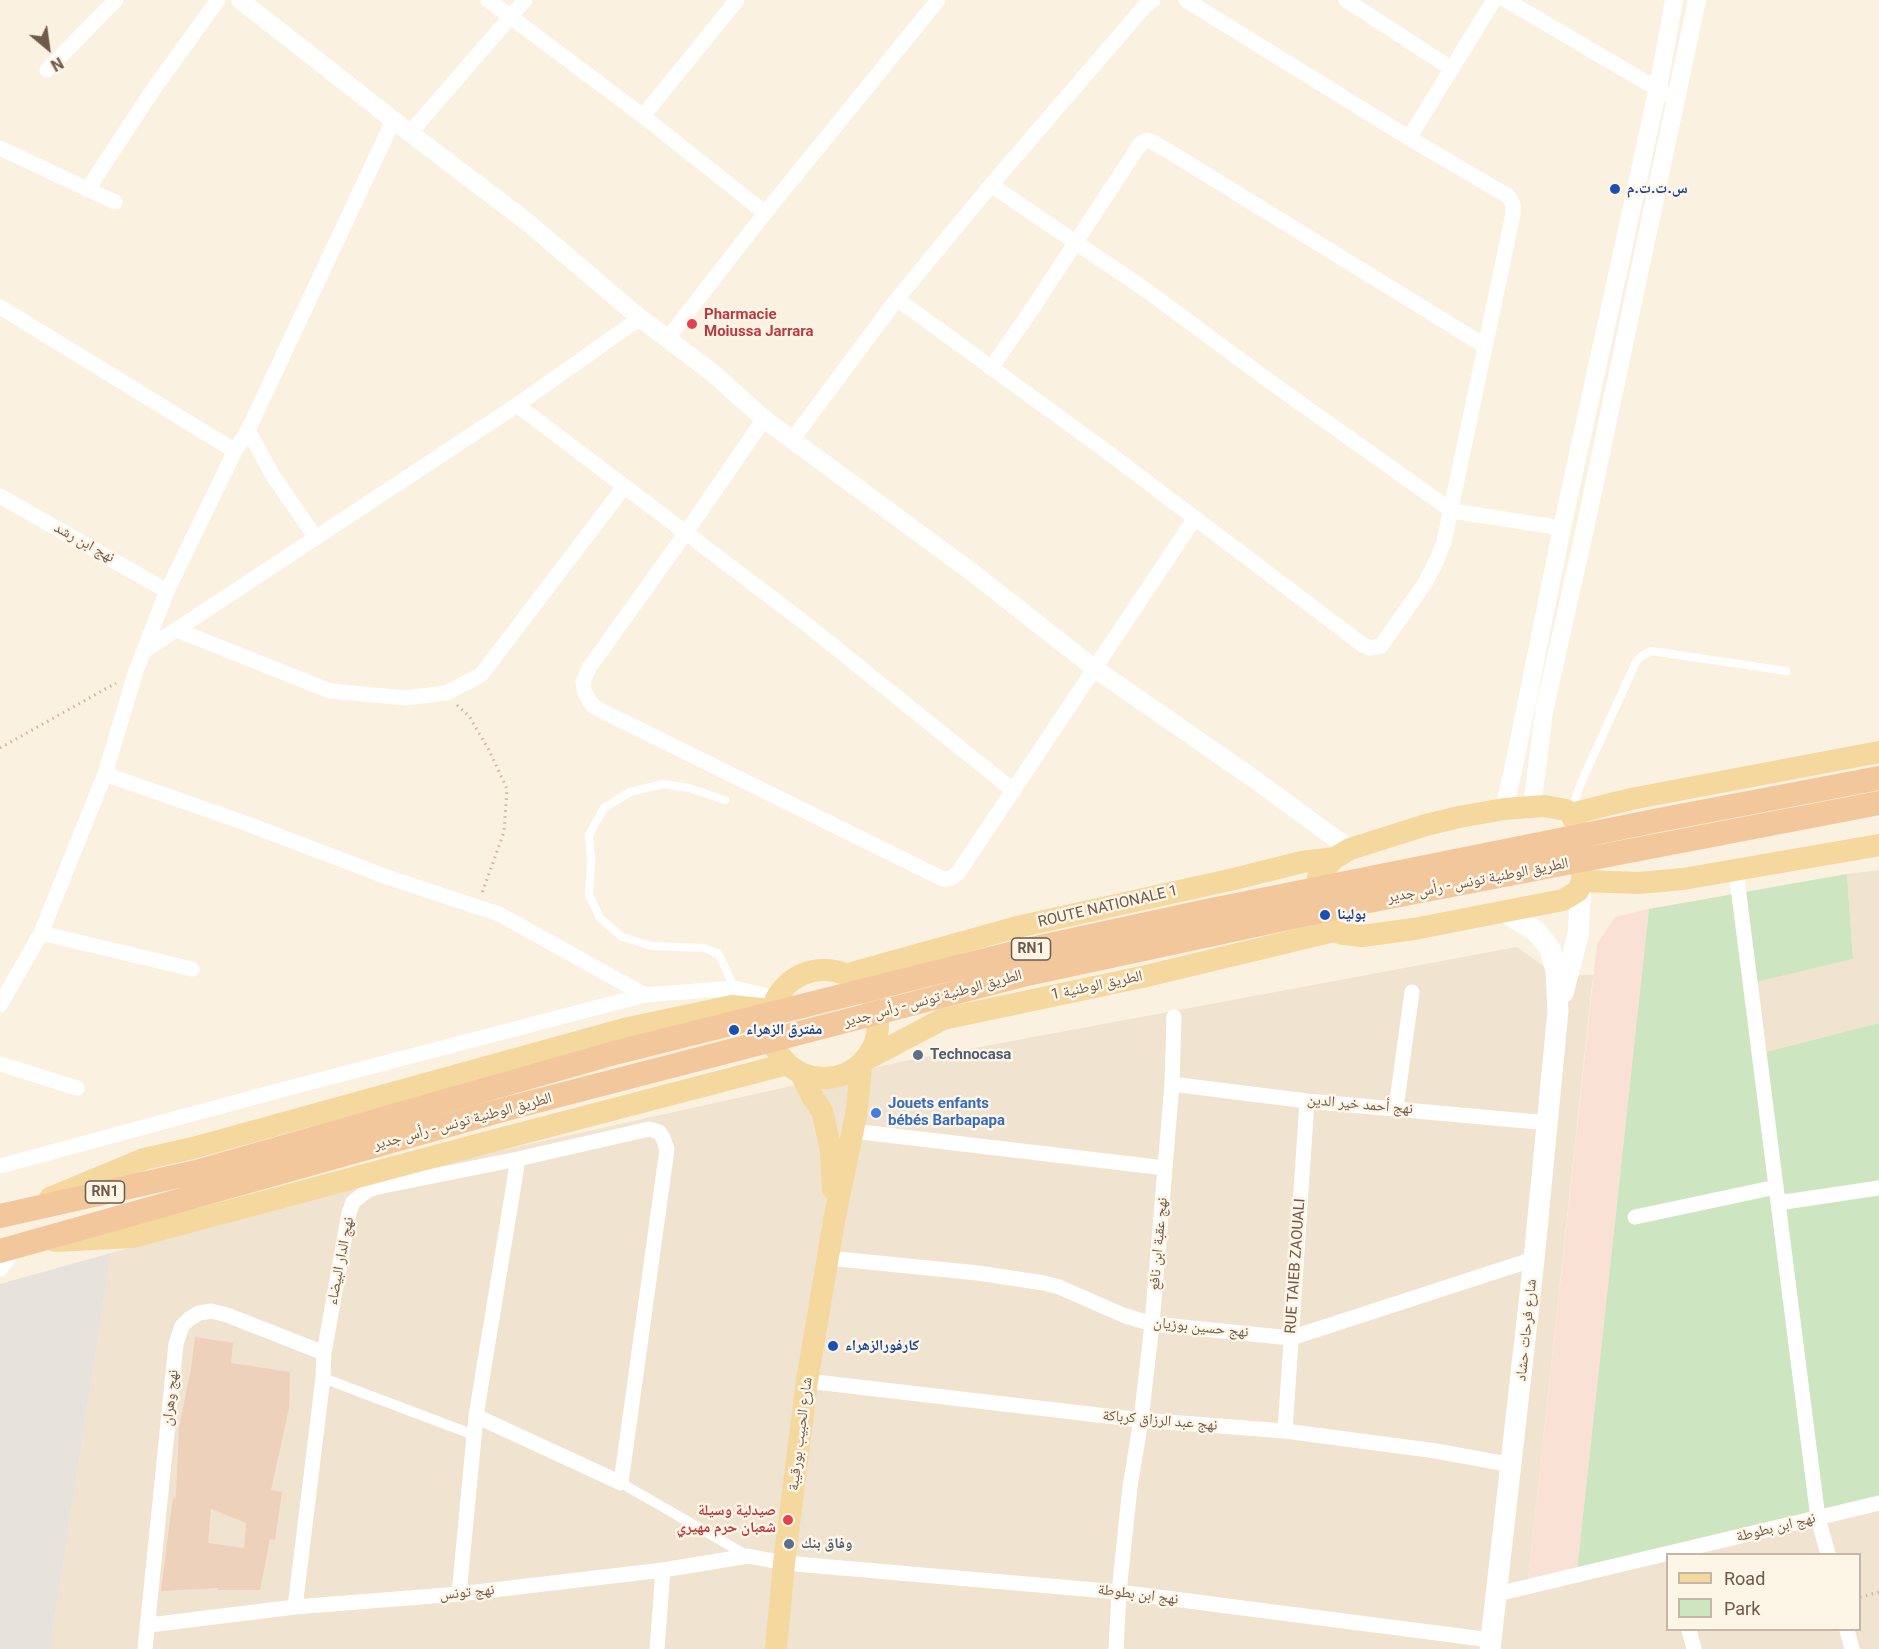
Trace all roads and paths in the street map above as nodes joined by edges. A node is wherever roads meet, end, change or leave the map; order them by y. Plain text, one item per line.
1 (116, 0) edge
2 (218, 0) edge
3 (240, 0) edge
4 (488, 0) edge
5 (525, 0) edge
6 (737, 0) edge
7 (1153, 0) edge
8 (1186, 0) edge
9 (1346, 0) edge
10 (1494, 0) edge
11 (1506, 0) edge
12 (1674, 0) edge
13 (1698, 0) edge
14 (936, 1) edge
15 (510, 17) junction
16 (1452, 69) junction
17 (47, 70) dead end
18 (1658, 88) junction
19 (1676, 100) junction
20 (642, 116) junction
21 (394, 119) junction
22 (410, 133) junction
23 (1408, 138) junction
24 (0, 148) edge
25 (991, 185) junction
26 (87, 190) junction
27 (115, 202) dead end
28 (765, 213) junction
29 (1075, 243) junction
30 (897, 299) junction
31 (0, 308) edge
32 (640, 318) junction
33 (667, 339) junction
34 (1485, 346) junction
35 (991, 368) junction
36 (517, 405) junction
37 (764, 419) junction
38 (248, 430) junction
39 (792, 440) junction
40 (235, 451) junction
41 (624, 487) junction
42 (0, 496) edge
43 (1452, 511) junction
44 (1195, 518) junction
45 (1562, 528) junction
46 (685, 534) junction
47 (316, 538) junction
48 (167, 591) junction
49 (177, 630) junction
50 (144, 651) junction
51 (1095, 668) junction
52 (136, 671) junction
53 (1786, 672) dead end
54 (446, 693) junction
55 (0, 748) edge
56 (1879, 752) edge
57 (105, 774) junction
58 (1879, 778) edge
59 (1014, 791) junction
60 (725, 800) dead end
61 (1879, 803) edge
62 (1532, 807) junction
63 (1504, 809) junction
64 (1571, 814) junction
65 (1879, 845) edge
66 (1343, 853) junction
67 (1736, 871) junction
68 (1582, 883) junction
69 (476, 906) junction
70 (1504, 912) junction
71 (1334, 931) junction
72 (41, 933) junction
73 (192, 969) dead end
74 (848, 974) junction
75 (734, 988) junction
76 (1412, 992) dead end
77 (645, 995) junction
78 (774, 1004) junction
79 (0, 1005) edge
80 (1558, 1011) junction
81 (1174, 1017) dead end
82 (864, 1062) junction
83 (0, 1064) edge
84 (794, 1069) junction
85 (1172, 1084) junction
86 (77, 1088) dead end
87 (1307, 1101) junction
88 (1396, 1108) junction
89 (1548, 1123) junction
90 (853, 1131) junction
91 (518, 1159) junction
92 (0, 1166) edge
93 (1165, 1168) junction
94 (200, 1182) junction
95 (1879, 1188) edge
96 (1777, 1195) junction
97 (7, 1214) edge
98 (1635, 1217) dead end
99 (834, 1221) junction
100 (16, 1247) edge
101 (828, 1258) junction
102 (1534, 1259) junction
103 (0, 1269) edge
104 (1152, 1324) junction
105 (1292, 1338) junction
106 (324, 1353) junction
107 (322, 1378) junction
108 (807, 1382) junction
109 (476, 1416) junction
110 (1140, 1420) junction
111 (1285, 1431) junction
112 (474, 1435) junction
113 (1512, 1465) junction
114 (621, 1483) junction
115 (1879, 1503) edge
116 (1818, 1518) junction
117 (1677, 1553) edge
118 (1828, 1553) edge
119 (748, 1556) junction
120 (1666, 1556) edge
121 (784, 1563) junction
122 (663, 1570) junction
123 (1119, 1592) junction
124 (1879, 1592) edge
125 (459, 1594) junction
126 (1497, 1594) junction
127 (1861, 1597) edge
128 (295, 1607) junction
129 (149, 1625) junction
130 (1690, 1631) edge
131 (1848, 1631) edge
132 (1491, 1645) edge
133 (145, 1649) edge
134 (657, 1649) edge
135 (776, 1649) edge
136 (1116, 1649) edge
137 (1694, 1649) edge
138 (1852, 1649) edge

1 - 17 street
2 - 26 street
3 - 21 street
4 - 15 street
5 - 15 street
6 - 20 street
7 - 25 street
8 - 23 street
9 - 16 street
10 - 16 street
11 - 18 street
12 - 18 street
13 - 19 street
14 - 28 street
15 - 20 street
15 - 22 street
16 - 23 street
18 - 19 street
18 - 45 street
19 - 62 street
20 - 28 street
21 - 22 street
21 - 38 street
22 - 32 street
23 - 34 street
24 - 26 street
25 - 29 street
25 - 30 street
26 - 27 street
28 - 33 street
29 - 34 street
29 - 35 street
29 - 43 street
30 - 35 street
30 - 39 street
31 - 40 street
32 - 33 street
32 - 36 street
33 - 37 street
34 - 43 street
35 - 44 street
36 - 41 street
36 - 47 street
37 - 39 street
37 - 46 street
38 - 40 street
38 - 47 street
39 - 51 street
40 - 48 street
41 - 46 street
41 - 54 street
42 - 48 street, نهج ابن رشد
43 - 44 street
43 - 45 street
44 - 51 street
45 - 63 street
46 - 59 street
46 - 59 street
47 - 49 street
48 - 50 street
49 - 50 street
49 - 54 street
50 - 52 street
51 - 59 street
51 - 66 street
52 - 55 path
52 - 57 street
53 - 64 lane
54 - 69 path
56 - 64 main road
57 - 69 street
57 - 72 street
58 - 94 highway, الطريق الوطنية تونس - رأس جدير / RN1
60 - 75 lane
61 - 94 highway, الطريق الوطنية تونس - رأس جدير / RN1
62 - 63 main road, ROUTE NATIONALE 1
62 - 64 main road, ROUTE NATIONALE 1
63 - 66 main road, ROUTE NATIONALE 1
64 - 68 main road
65 - 67 main road
66 - 71 main road
66 - 74 main road, ROUTE NATIONALE 1 / RN1
67 - 68 main road
67 - 96 street
68 - 70 main road
68 - 80 main road
69 - 77 street
70 - 71 main road
70 - 80 main road
71 - 82 main road, الطريق الوطنية 1
72 - 73 street
72 - 79 street
74 - 78 main road, RN1
74 - 82 main road
75 - 77 street
75 - 78 street
76 - 88 street
77 - 92 street
78 - 84 main road
78 - 97 main road
80 - 89 main road, شارع فرحات حشاد
81 - 85 street, نهج عقبة ابن نافع
82 - 84 main road, الطريق الوطنية 1
82 - 90 main road
83 - 86 street
84 - 99 main road
84 - 100 main road
85 - 87 street, نهج أحمد خير الدين
85 - 93 street, نهج عقبة ابن نافع
87 - 88 street, نهج أحمد خير الدين
87 - 105 street, RUE TAIEB ZAOUALI
88 - 89 street, نهج أحمد خير الدين
89 - 102 main road, شارع فرحات حشاد
90 - 93 street
90 - 99 main road
91 - 106 street, نهج الدار البيضاء
91 - 109 street
91 - 114 street, نهج الدار البيضاء
93 - 104 street, نهج عقبة ابن نافع
94 - 97 highway, الطريق الوطنية تونس - رأس جدير / RN1
94 - 100 highway, الطريق الوطنية تونس - رأس جدير / RN1
95 - 96 street
96 - 98 street
96 - 116 street
99 - 101 main road, شارع الحبيب بورقيبة
100 - 103 street
101 - 104 street, نهج حسين بوزيان
101 - 108 main road, شارع الحبيب بورقيبة
102 - 105 street, نهج حسين بوزيان
102 - 113 main road, شارع فرحات حشاد
104 - 105 street, نهج حسين بوزيان
104 - 110 street, نهج عقبة ابن نافع
105 - 111 street, RUE TAIEB ZAOUALI
106 - 107 street, نهج الدار البيضاء
106 - 129 street, نهج وهران
107 - 112 street
107 - 128 street, نهج الدار البيضاء
108 - 110 street, نهج عبد الرزاق كرباكة
108 - 121 main road, شارع الحبيب بورقيبة
109 - 112 street
109 - 114 street
110 - 111 street, نهج عبد الرزاق كرباكة
110 - 123 street, نهج عقبة ابن نافع
111 - 113 street, نهج عبد الرزاق كرباكة
112 - 125 street
113 - 126 main road, شارع فرحات حشاد
114 - 119 street
115 - 116 street, نهج ابن بطوطة
116 - 117 street, نهج ابن بطوطة
116 - 118 street
119 - 121 street, نهج تونس
119 - 122 street, نهج تونس
120 - 126 street, نهج ابن بطوطة
121 - 123 street, نهج ابن بطوطة
121 - 135 main road, شارع الحبيب بورقيبة
122 - 125 street, نهج تونس
122 - 134 street
123 - 132 street, نهج ابن بطوطة
123 - 136 street, نهج عقبة ابن نافع
124 - 127 path
125 - 128 street, نهج تونس
126 - 132 main road, شارع فرحات حشاد
128 - 129 street, نهج تونس
129 - 133 street, نهج وهران
130 - 137 street
131 - 138 street

